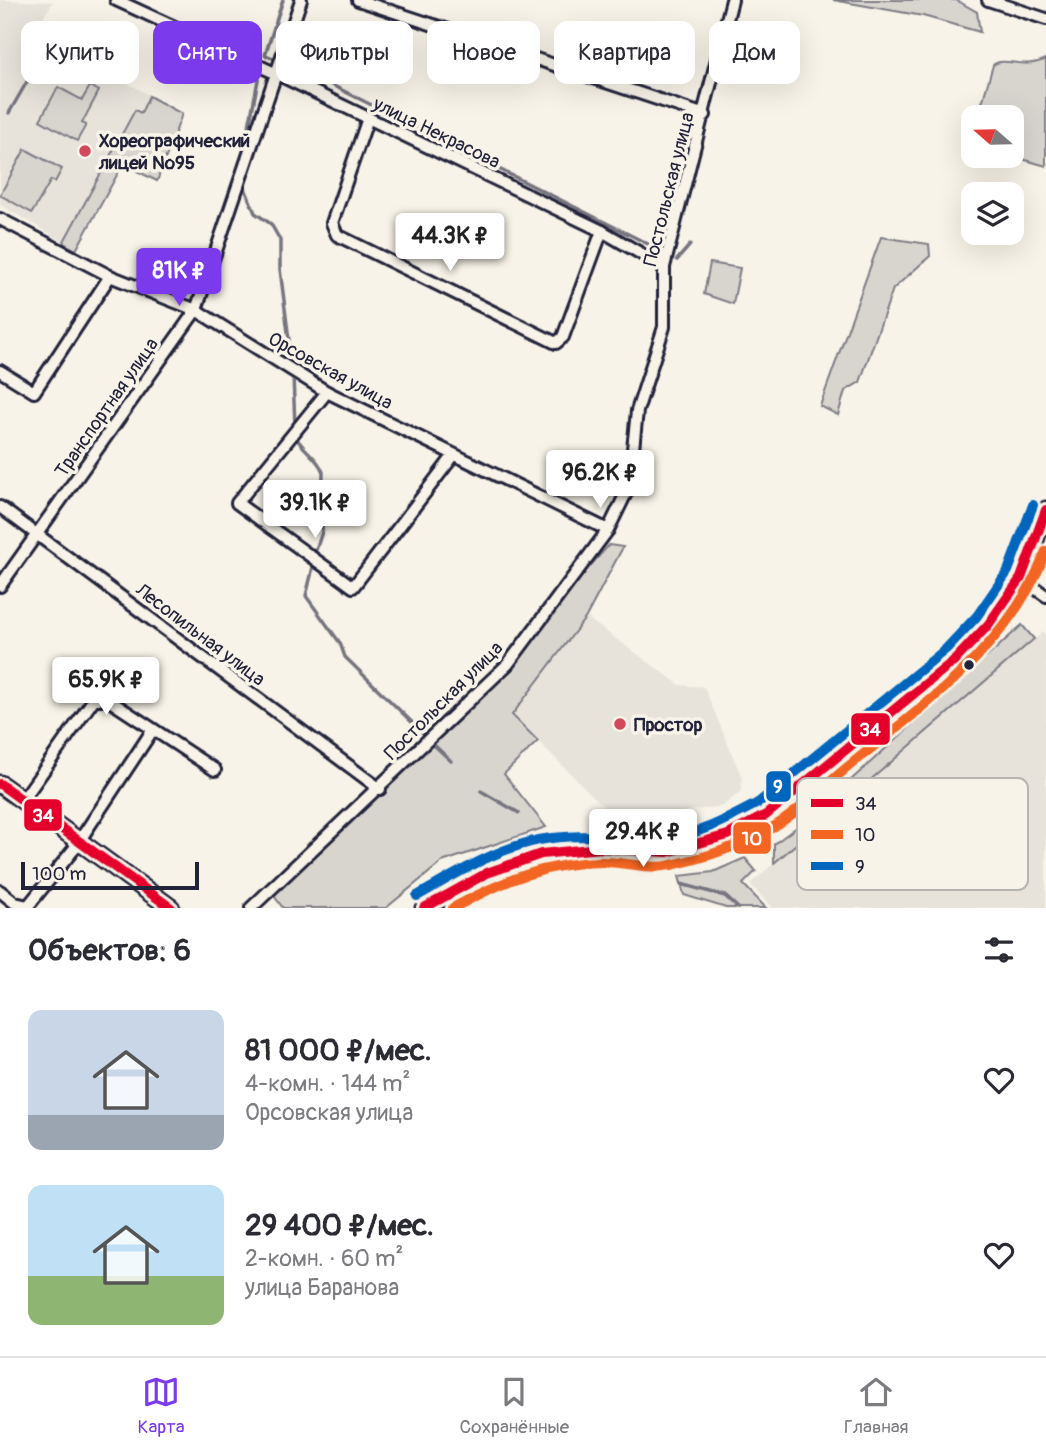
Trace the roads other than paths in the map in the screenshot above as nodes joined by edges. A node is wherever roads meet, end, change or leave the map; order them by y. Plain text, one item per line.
1 (116, 0) edge
2 (301, 0) edge
3 (358, 0) edge
4 (733, 0) edge
5 (988, 0) edge
6 (1046, 19) edge
7 (294, 21) edge
8 (276, 74) edge
9 (276, 77) edge
10 (298, 84) edge
11 (705, 115) junction
12 (368, 118) junction
13 (0, 219) edge
14 (602, 231) junction
15 (664, 267) junction
16 (110, 276) junction
17 (196, 310) junction
18 (0, 371) edge
19 (327, 392) junction
20 (454, 455) junction
21 (0, 508) edge
22 (1046, 510) edge
23 (608, 530) junction
24 (37, 534) junction
25 (1021, 578) junction
26 (0, 586) edge
27 (1046, 596) edge
28 (152, 731) junction
29 (215, 770) dead end
30 (811, 778) edge
31 (0, 784) edge
32 (380, 789) junction
33 (797, 790) edge
34 (22, 801) junction
35 (78, 841) junction
36 (0, 891) edge
37 (172, 908) edge
38 (251, 908) edge
39 (424, 908) edge

1 - 8 street, улица Некрасова
2 - 7 street, Транспортная улица
3 - 11 street
4 - 11 street, Постольская улица
5 - 6 street
9 - 17 street, Транспортная улица
10 - 12 street, улица Некрасова
11 - 15 street, Постольская улица
12 - 14 street, улица Некрасова
12 - 14 street
13 - 16 street, Орсовская улица
14 - 15 street, улица Некрасова
15 - 23 street, Постольская улица
16 - 17 street, Орсовская улица
16 - 18 street
17 - 19 street, Орсовская улица
17 - 24 street, Транспортная улица
19 - 20 street, Орсовская улица
19 - 20 street
20 - 23 street, Орсовская улица
21 - 24 street, Лесопильная улица
22 - 25 main road
23 - 32 street, Постольская улица
24 - 26 street, Транспортная улица
24 - 32 street, Лесопильная улица
25 - 27 street
25 - 30 main road
28 - 29 street
28 - 34 street
28 - 35 street
31 - 34 main road
32 - 38 street, Постольская улица
33 - 39 main road
34 - 35 main road
35 - 36 street
35 - 37 main road

